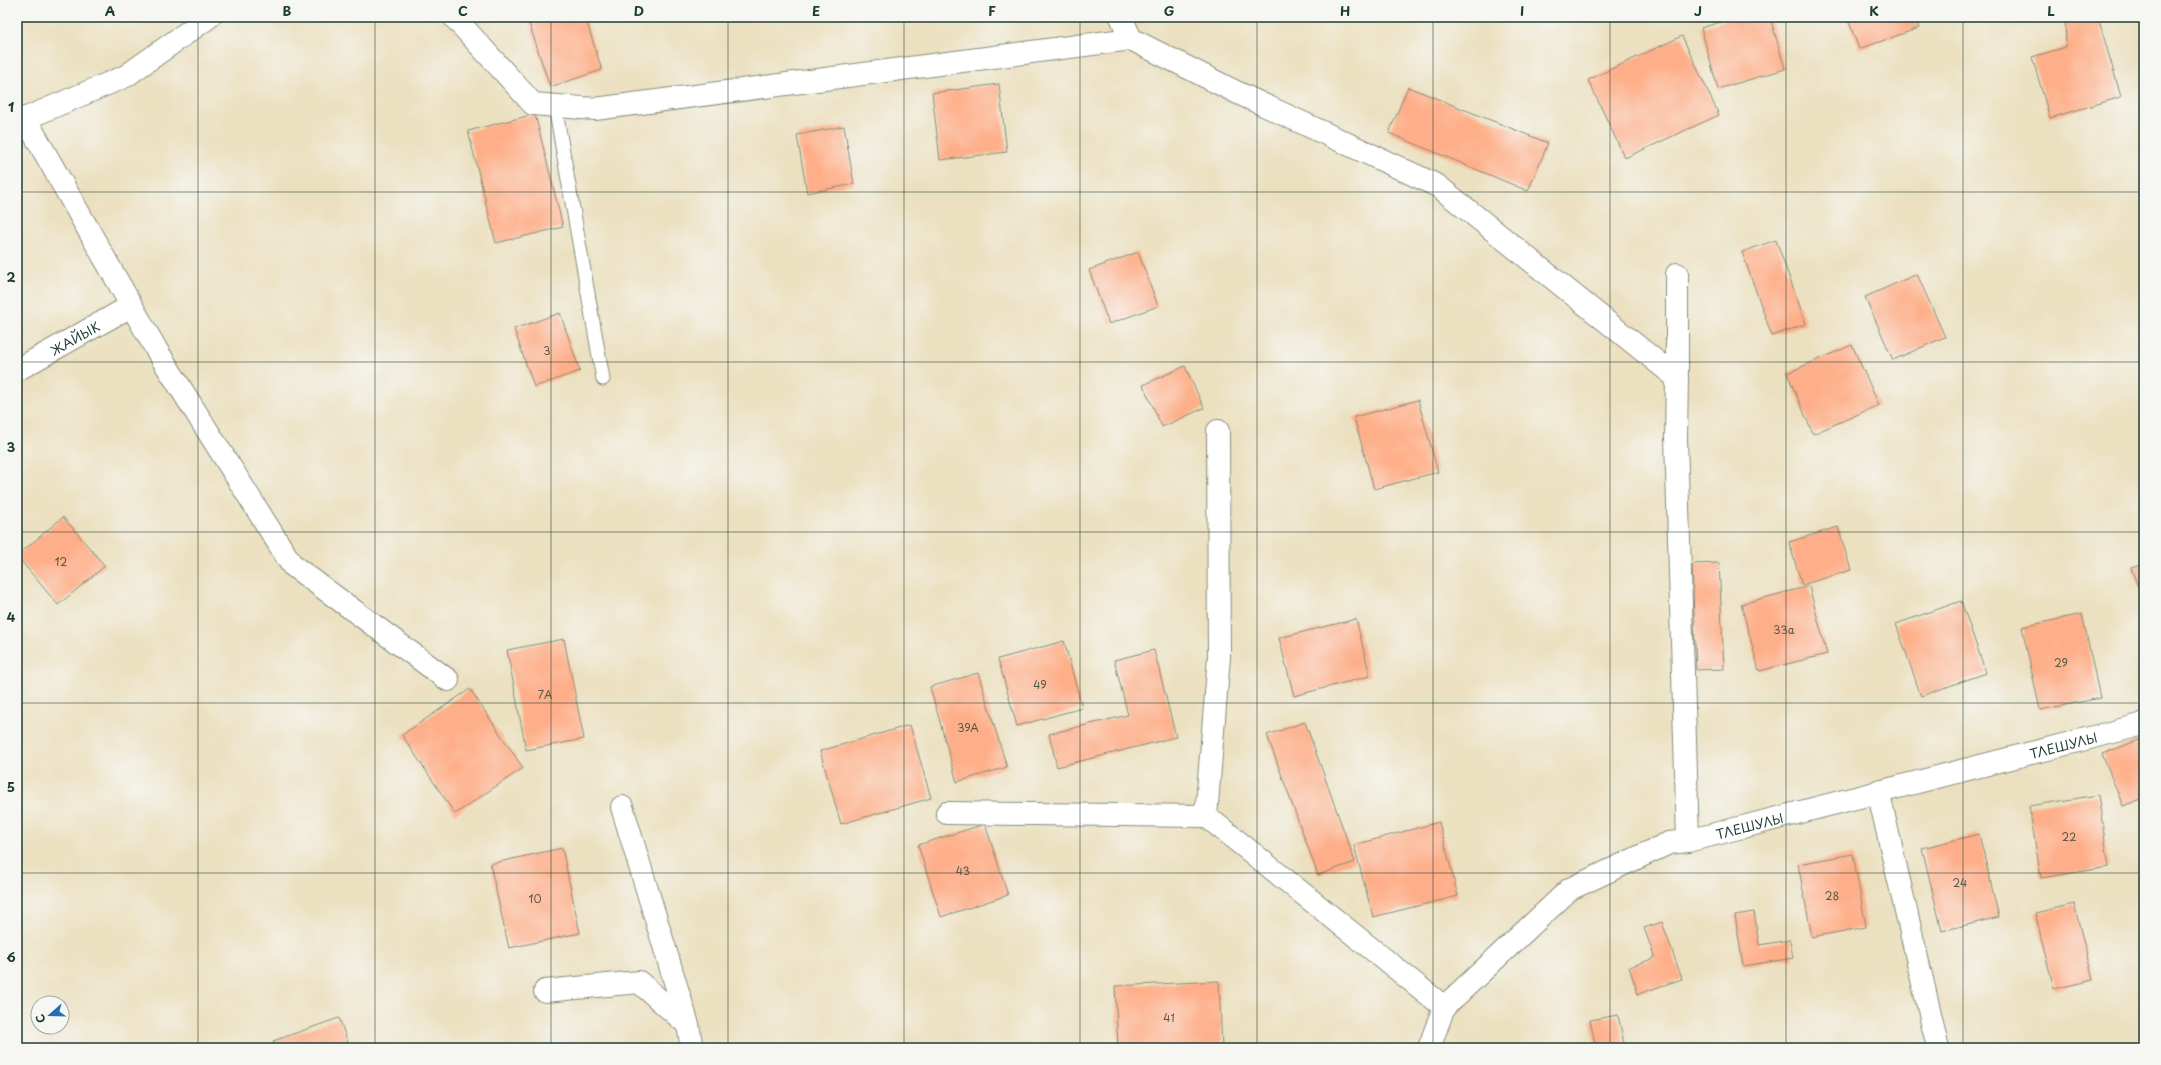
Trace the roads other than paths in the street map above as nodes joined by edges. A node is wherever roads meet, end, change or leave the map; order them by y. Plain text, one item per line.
1 (209, 17) edge
2 (454, 17) edge
3 (1121, 17) edge
4 (1131, 39) junction
5 (555, 106) junction
6 (21, 120) edge
7 (1677, 274) dead end
8 (131, 306) junction
9 (17, 370) edge
10 (1677, 378) junction
11 (603, 379) dead end
12 (1218, 431) dead end
13 (448, 680) dead end
14 (2144, 724) edge
15 (1878, 791) junction
16 (622, 807) dead end
17 (947, 814) dead end
18 (1206, 816) junction
19 (1688, 841) junction
20 (545, 991) dead end
21 (1444, 1007) junction
22 (688, 1025) junction
23 (692, 1048) edge
24 (1429, 1048) edge
25 (1938, 1048) edge

1 - 6 street
2 - 5 street
3 - 4 street
4 - 5 street
4 - 10 street
5 - 11 lane
6 - 8 street
7 - 10 street
8 - 9 street, ЖАЙЫК
8 - 13 street
10 - 19 street
12 - 18 street
14 - 15 street, ТЛЕШУЛЫ
15 - 19 street, ТЛЕШУЛЫ
15 - 25 street
16 - 22 street
17 - 18 street
18 - 21 street
19 - 21 street, ТЛЕШУЛЫ
20 - 22 street
21 - 24 street, ТЛЕШУЛЫ
22 - 23 street

